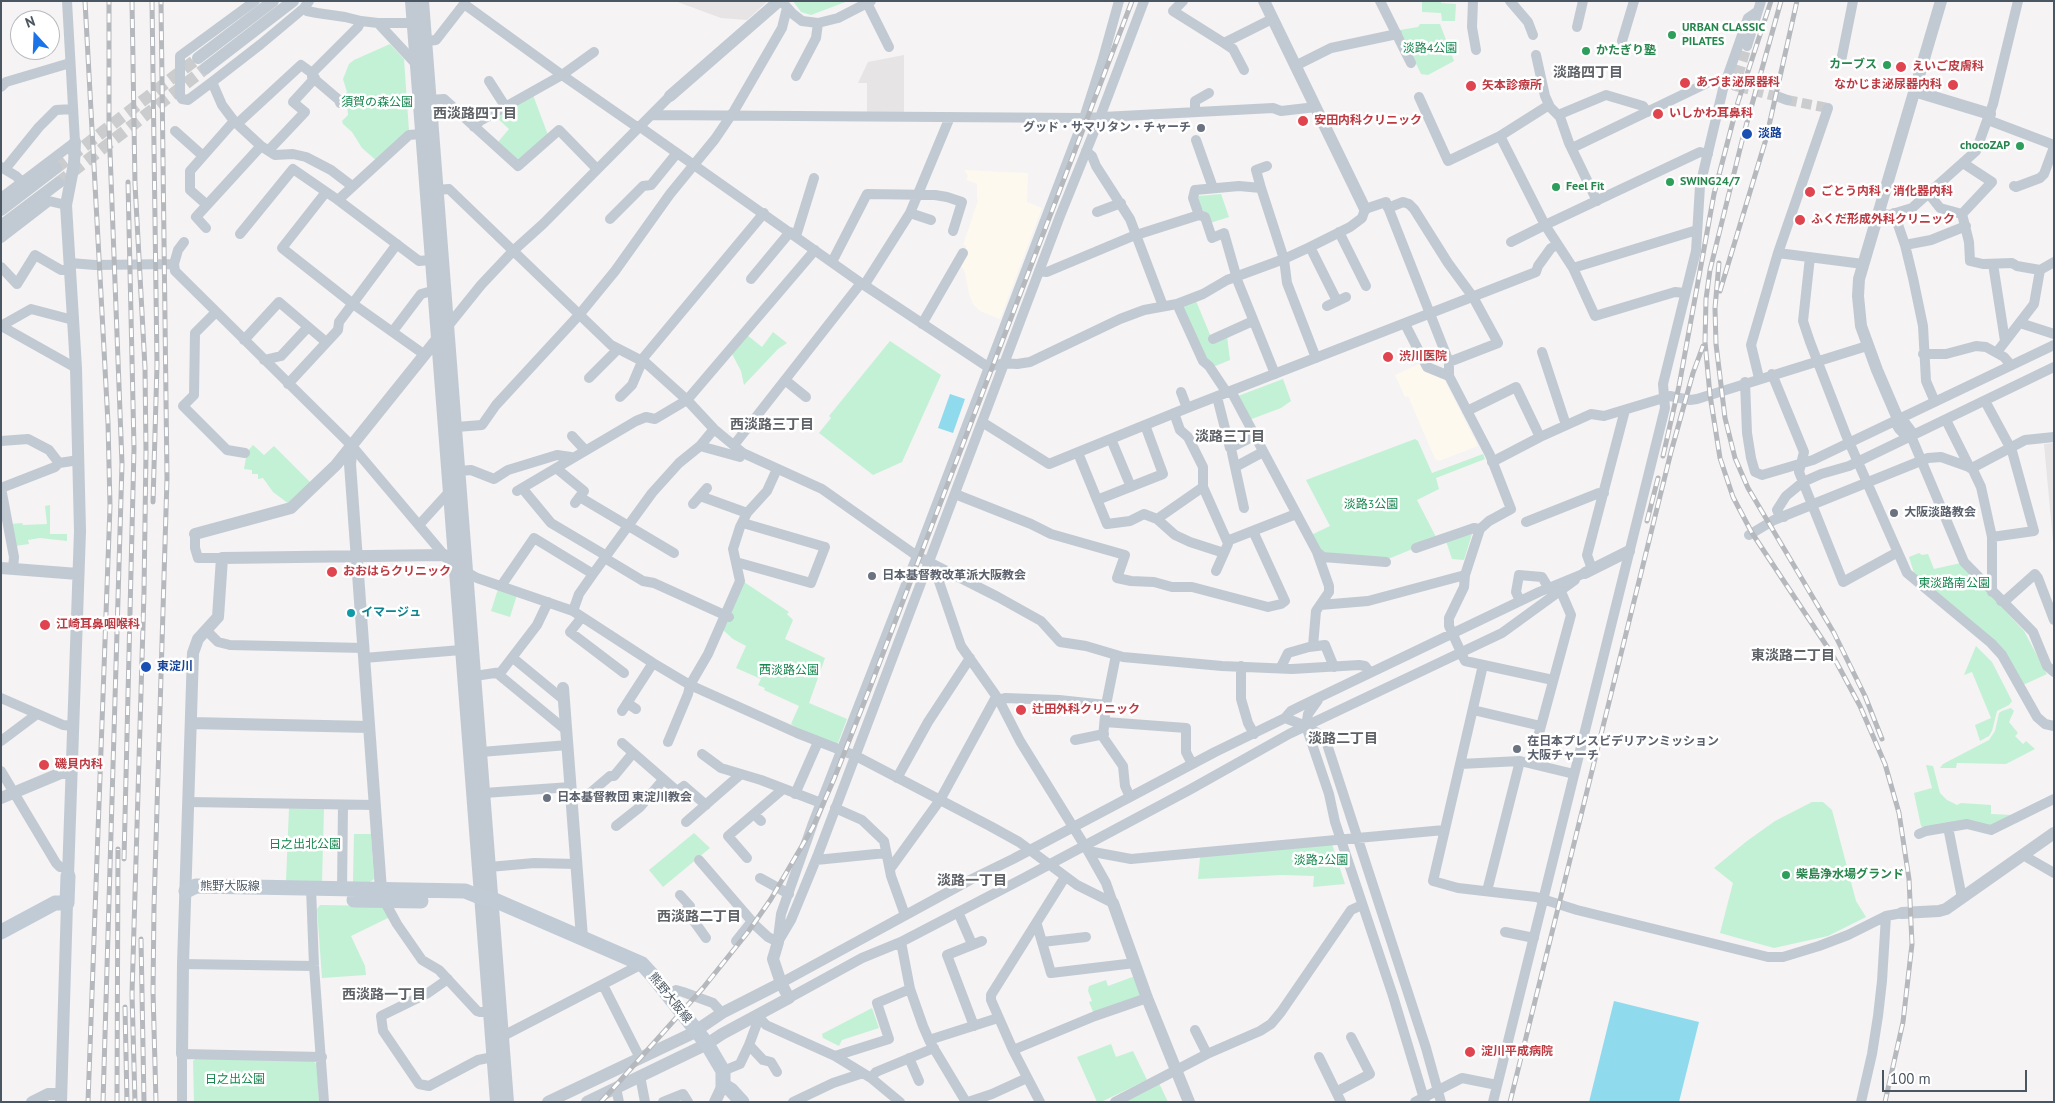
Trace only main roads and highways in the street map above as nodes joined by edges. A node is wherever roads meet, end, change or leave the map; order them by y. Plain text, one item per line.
1 (68, 872) road end
2 (186, 891) road end
3 (310, 893) junction
4 (383, 895) junction
5 (1, 932) edge
6 (742, 1102) edge

1 - 5 main road
2 - 3 main road, 熊野大阪線
3 - 4 main road, 熊野大阪線
3 - 4 main road, 熊野大阪線
4 - 6 main road, 熊野大阪線

